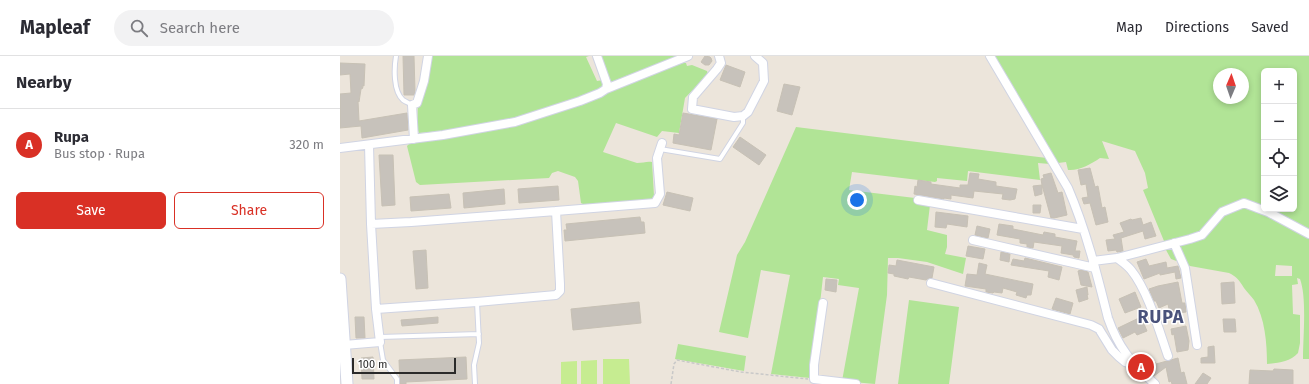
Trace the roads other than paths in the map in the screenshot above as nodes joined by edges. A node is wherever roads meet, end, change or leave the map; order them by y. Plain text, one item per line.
1 (396, 56) edge
2 (428, 56) edge
3 (597, 56) edge
4 (688, 56) edge
5 (719, 56) edge
6 (754, 56) edge
7 (990, 56) edge
8 (606, 89) junction
9 (412, 105) junction
10 (743, 116) junction
11 (414, 139) junction
12 (370, 145) junction
13 (661, 146) joint
14 (340, 148) edge
15 (918, 200) dead end
16 (556, 211) junction
17 (371, 224) junction
18 (1083, 229) junction
19 (1309, 234) edge
20 (972, 240) dead end
21 (1174, 244) junction
22 (1117, 258) junction
23 (1094, 264) junction
24 (340, 279) edge
25 (931, 283) dead end
26 (477, 302) junction
27 (824, 303) dead end
28 (376, 309) junction
29 (478, 334) junction
30 (379, 340) junction
31 (344, 345) junction
32 (1197, 345) dead end
33 (1168, 356) dead end
34 (1134, 365) junction
35 (347, 384) edge
36 (397, 384) edge
37 (475, 384) edge
38 (856, 384) edge
39 (1155, 384) edge

1 - 9 lane
2 - 9 street
3 - 8 street
4 - 8 street
5 - 10 street
6 - 10 street
7 - 18 street
8 - 11 street
9 - 11 street
10 - 13 lane
11 - 12 street
12 - 14 street
12 - 17 street
13 - 16 street
15 - 18 street
16 - 17 street
16 - 26 street
17 - 28 street
18 - 23 street
19 - 21 street
20 - 23 street
21 - 22 street
21 - 32 street
22 - 23 street
22 - 33 street
23 - 34 street
24 - 31 main road
25 - 34 street
26 - 28 street
26 - 29 lane
27 - 38 street
28 - 30 street
29 - 30 lane
29 - 37 lane
30 - 31 street
30 - 36 lane
31 - 35 main road
34 - 39 street

